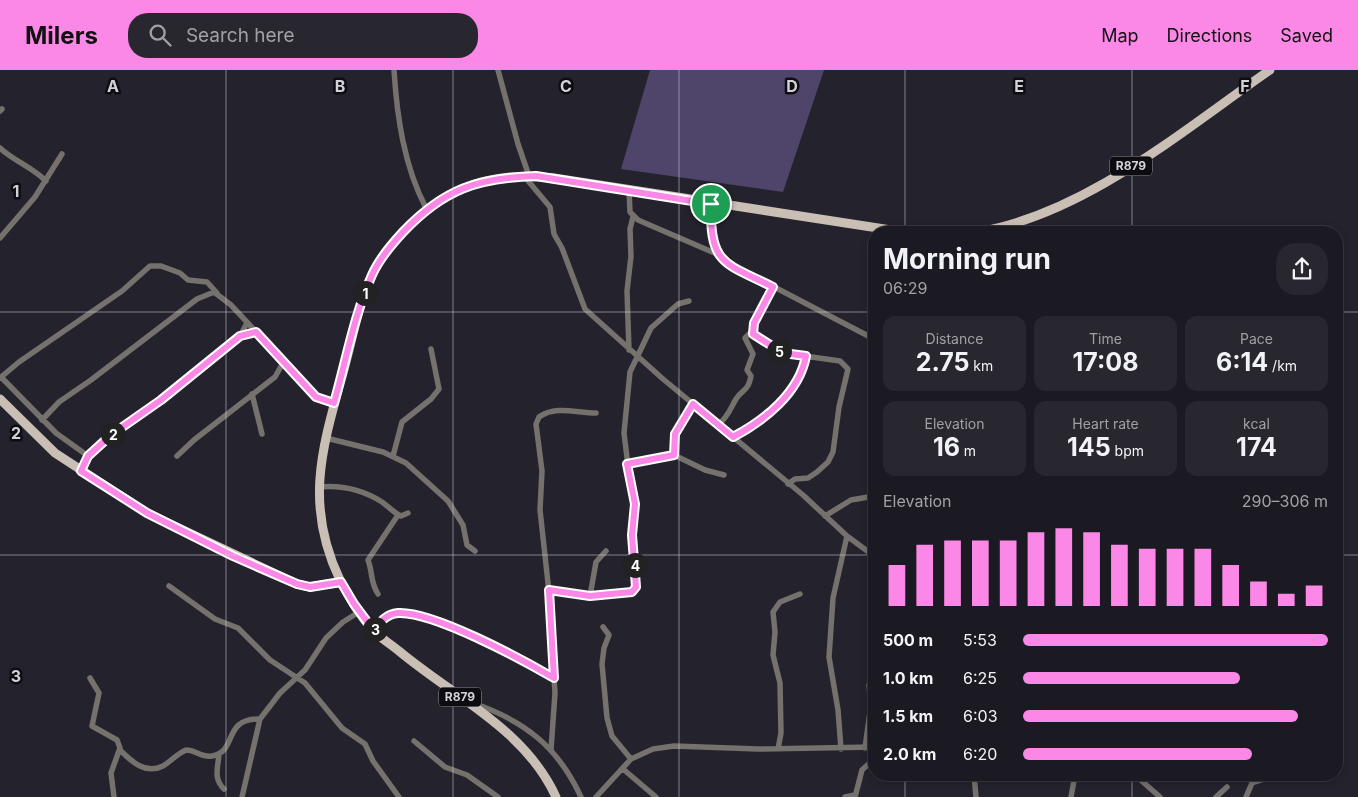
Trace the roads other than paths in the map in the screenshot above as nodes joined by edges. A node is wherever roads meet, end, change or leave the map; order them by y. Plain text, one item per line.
1 (394, 70) edge
2 (498, 70) edge
3 (1270, 70) edge
4 (0, 148) edge
5 (62, 154) dead end
6 (527, 176) junction
7 (46, 181) junction
8 (629, 190) junction
9 (711, 204) junction
10 (426, 208) junction
11 (633, 217) junction
12 (1010, 226) edge
13 (868, 227) edge
14 (0, 238) edge
15 (717, 254) junction
16 (773, 287) junction
17 (218, 293) junction
18 (689, 301) dead end
19 (246, 324) junction
20 (752, 331) junction
21 (256, 332) junction
22 (868, 335) edge
23 (240, 336) junction
24 (431, 349) dead end
25 (629, 350) junction
26 (637, 356) junction
27 (806, 356) junction
28 (284, 361) junction
29 (0, 378) edge
30 (252, 394) junction
31 (0, 399) edge
32 (334, 403) junction
33 (693, 404) junction
34 (596, 413) dead end
35 (42, 420) junction
36 (718, 426) junction
37 (262, 434) dead end
38 (733, 437) junction
39 (326, 438) junction
40 (674, 455) junction
41 (88, 456) junction
42 (177, 456) dead end
43 (392, 456) junction
44 (627, 464) junction
45 (81, 471) junction
46 (724, 475) dead end
47 (788, 484) junction
48 (318, 487) junction
49 (868, 497) edge
50 (408, 513) dead end
51 (398, 515) junction
52 (825, 516) junction
53 (847, 536) junction
54 (475, 551) dead end
55 (606, 551) dead end
56 (868, 552) edge
57 (341, 582) junction
58 (169, 586) dead end
59 (549, 590) junction
60 (378, 594) dead end
61 (800, 594) dead end
62 (590, 596) junction
63 (356, 608) junction
64 (603, 627) dead end
65 (374, 631) junction
66 (90, 678) dead end
67 (297, 678) junction
68 (554, 678) junction
69 (466, 701) junction
70 (260, 719) junction
71 (868, 726) edge
72 (414, 741) dead end
73 (841, 748) junction
74 (865, 748) junction
75 (868, 748) edge
76 (778, 749) junction
77 (120, 750) junction
78 (551, 750) junction
79 (219, 754) junction
80 (631, 759) junction
81 (868, 764) edge
82 (623, 769) junction
83 (975, 781) edge
84 (1074, 781) edge
85 (1142, 781) edge
86 (1260, 781) edge
87 (1227, 787) dead end
88 (224, 789) dead end
89 (855, 796) edge
90 (114, 797) edge
91 (242, 797) edge
92 (399, 797) edge
93 (498, 797) edge
94 (556, 797) edge
95 (581, 797) edge
96 (596, 797) edge
97 (656, 797) edge
98 (845, 797) edge
99 (976, 797) edge
100 (1071, 797) edge
101 (1160, 797) edge
102 (1216, 797) edge
103 (1246, 797) edge

1 - 10 street
2 - 6 street
3 - 12 main road, R879
4 - 7 street
5 - 7 street
6 - 8 main road, R879
6 - 10 main road, R879
6 - 25 street
7 - 14 street
8 - 9 main road, R879
8 - 11 street
9 - 13 main road, R879
9 - 15 street
10 - 32 main road, R879
11 - 15 street
11 - 25 street
15 - 16 street
16 - 20 street
16 - 22 street
17 - 19 street
17 - 29 street
17 - 35 street
18 - 26 street
19 - 21 street
19 - 23 street
20 - 27 street
20 - 36 street
21 - 23 street
21 - 28 street
23 - 41 street
24 - 43 street
25 - 26 street
26 - 33 street
26 - 44 street
27 - 38 street
27 - 47 street
28 - 30 street
28 - 32 street
29 - 35 street
30 - 37 street
30 - 42 street
31 - 45 main road
32 - 39 main road, R879
33 - 36 street
33 - 40 street
34 - 59 street
35 - 41 street
36 - 38 street
38 - 47 street
39 - 43 street
39 - 48 main road, R879
40 - 44 street
40 - 46 street
41 - 45 street
43 - 54 street
44 - 62 street
45 - 57 main road
47 - 52 street
48 - 51 street
48 - 57 main road, R879
49 - 52 street
50 - 51 street
51 - 60 street
52 - 53 street
53 - 56 street
53 - 73 street
55 - 62 street
57 - 63 main road, R879
58 - 67 street
59 - 62 street
59 - 68 street
61 - 76 street
63 - 65 main road, R879
63 - 67 street
64 - 80 street
65 - 68 street
65 - 69 main road, R879
66 - 77 street
67 - 70 street
67 - 92 street
68 - 78 street
69 - 78 street
69 - 94 main road, R879
70 - 79 street
70 - 91 street
71 - 74 street
72 - 93 street
73 - 74 street
73 - 76 street
74 - 75 street
76 - 80 street
77 - 79 street
77 - 90 street
78 - 95 street
79 - 88 street
80 - 82 street
81 - 89 street
82 - 96 street
82 - 97 street
83 - 99 street
84 - 100 street
85 - 101 street
86 - 103 street
87 - 102 street
89 - 98 street

